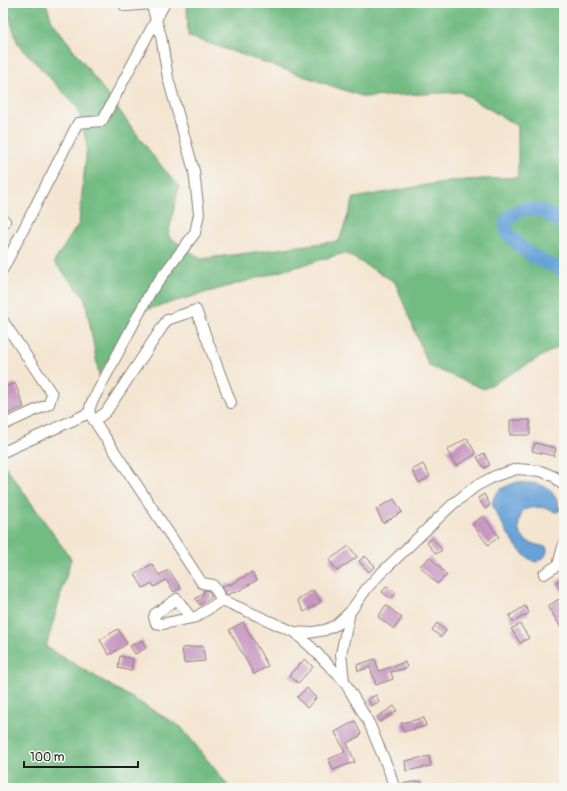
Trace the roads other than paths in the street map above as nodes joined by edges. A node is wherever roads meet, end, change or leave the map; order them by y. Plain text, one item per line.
1 (165, 3) edge
2 (151, 4) edge
3 (125, 6) dead end
4 (156, 20) junction
5 (3, 269) edge
6 (3, 321) edge
7 (231, 404) dead end
8 (91, 417) junction
9 (3, 424) edge
10 (3, 452) edge
11 (564, 486) edge
12 (564, 543) edge
13 (544, 574) dead end
14 (222, 600) junction
15 (350, 612) junction
16 (191, 618) dead end
17 (330, 628) junction
18 (294, 632) junction
19 (317, 632) junction
20 (344, 639) junction
21 (311, 647) junction
22 (341, 654) junction
23 (325, 662) junction
24 (344, 681) junction
25 (394, 788) edge

1 - 4 street
2 - 3 street
2 - 4 street
4 - 5 street
4 - 8 street
6 - 9 street
7 - 8 street
8 - 10 street
8 - 14 street
11 - 15 street
12 - 13 street
14 - 16 street
14 - 18 street
15 - 17 street
15 - 20 street
17 - 19 street
17 - 20 street
18 - 19 street
18 - 21 street
19 - 21 street
20 - 22 street
21 - 23 street
22 - 23 street
22 - 24 street
23 - 24 street
24 - 25 street

